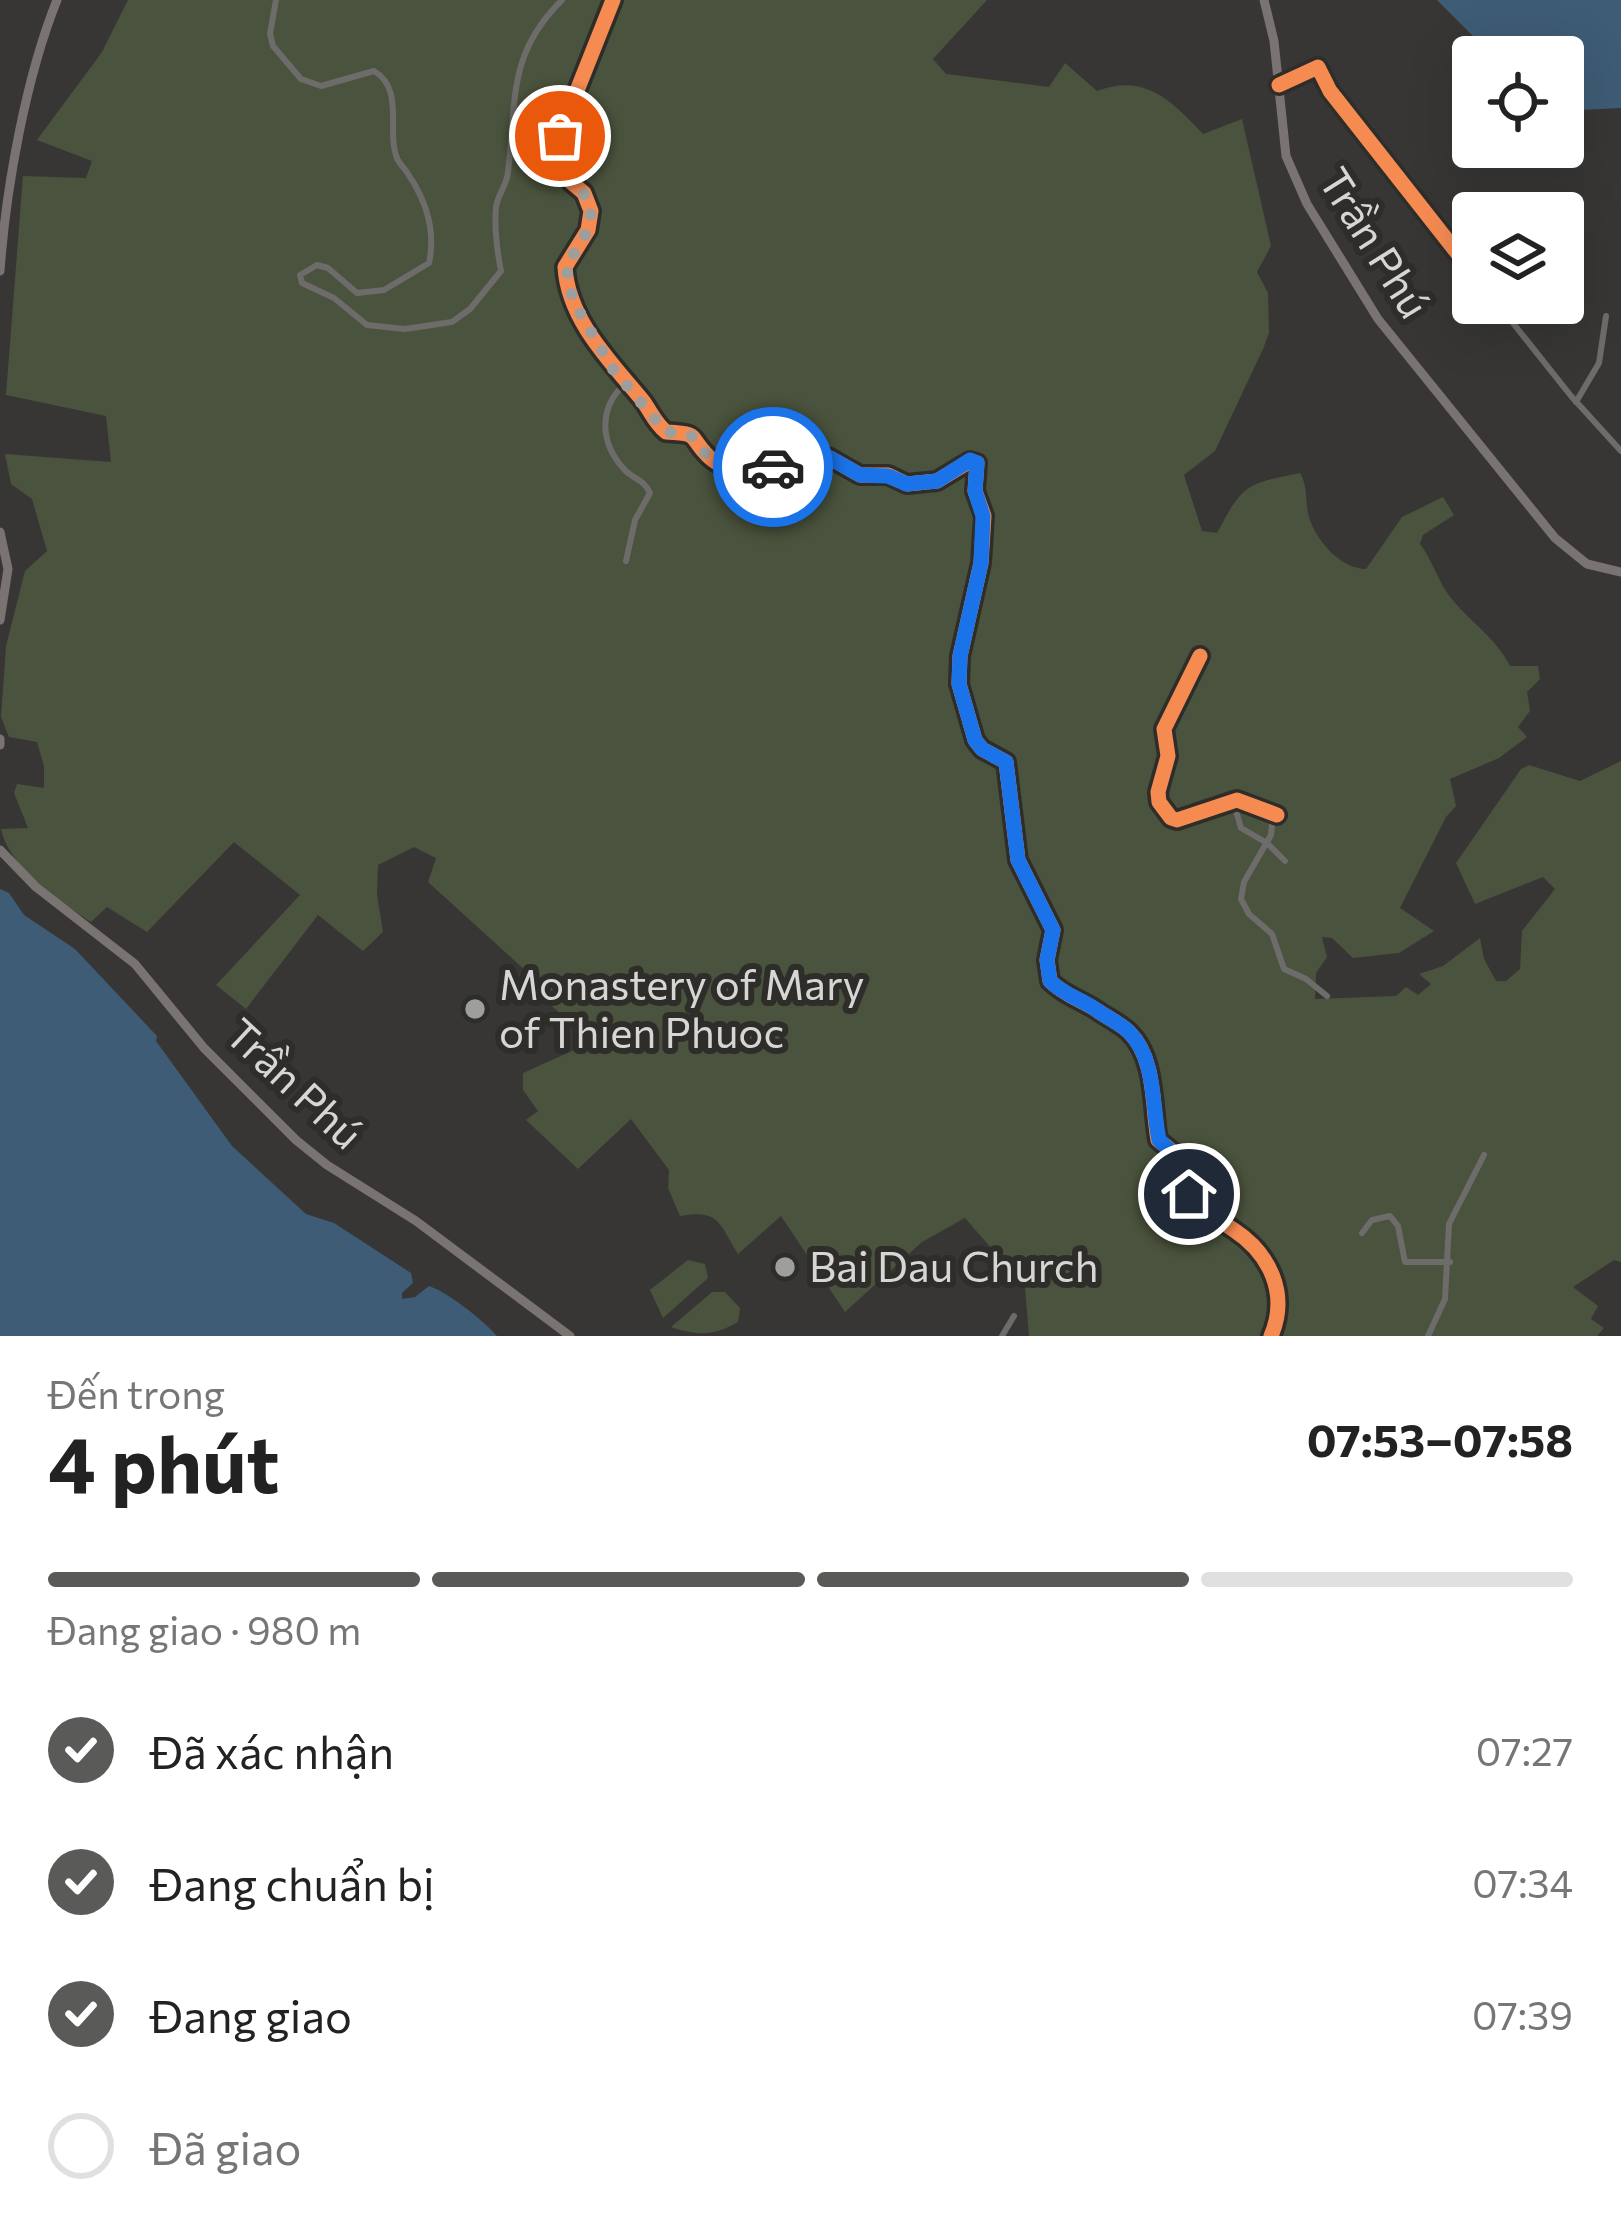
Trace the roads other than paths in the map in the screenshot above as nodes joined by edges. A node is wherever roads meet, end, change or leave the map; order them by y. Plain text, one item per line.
1 (57, 0) edge
2 (276, 0) edge
3 (562, 0) edge
4 (613, 0) edge
5 (1264, 0) edge
6 (1279, 85) junction
7 (1452, 246) edge
8 (0, 271) edge
9 (1606, 316) dead end
10 (1514, 324) edge
11 (626, 383) junction
12 (1576, 402) junction
13 (1621, 452) edge
14 (0, 532) edge
15 (626, 561) dead end
16 (1621, 572) edge
17 (0, 620) edge
18 (1200, 656) dead end
19 (1224, 803) junction
20 (1267, 843) junction
21 (0, 850) edge
22 (1285, 861) dead end
23 (1327, 996) dead end
24 (1484, 1155) dead end
25 (1362, 1234) dead end
26 (1450, 1262) junction
27 (1014, 1316) dead end
28 (570, 1336) edge
29 (1002, 1336) edge
30 (1271, 1336) edge
31 (1428, 1336) edge

1 - 8 main road
2 - 3 street
4 - 11 street
5 - 6 main road, Trần Phú
6 - 7 street
6 - 16 main road, Trần Phú
9 - 12 street
10 - 12 street
11 - 15 street
11 - 30 street
12 - 13 street
14 - 17 main road
18 - 19 street
19 - 20 street
19 - 20 street
20 - 22 street
20 - 23 street
21 - 28 main road, Trần Phú
24 - 26 street
25 - 26 street
26 - 31 street
27 - 29 street

